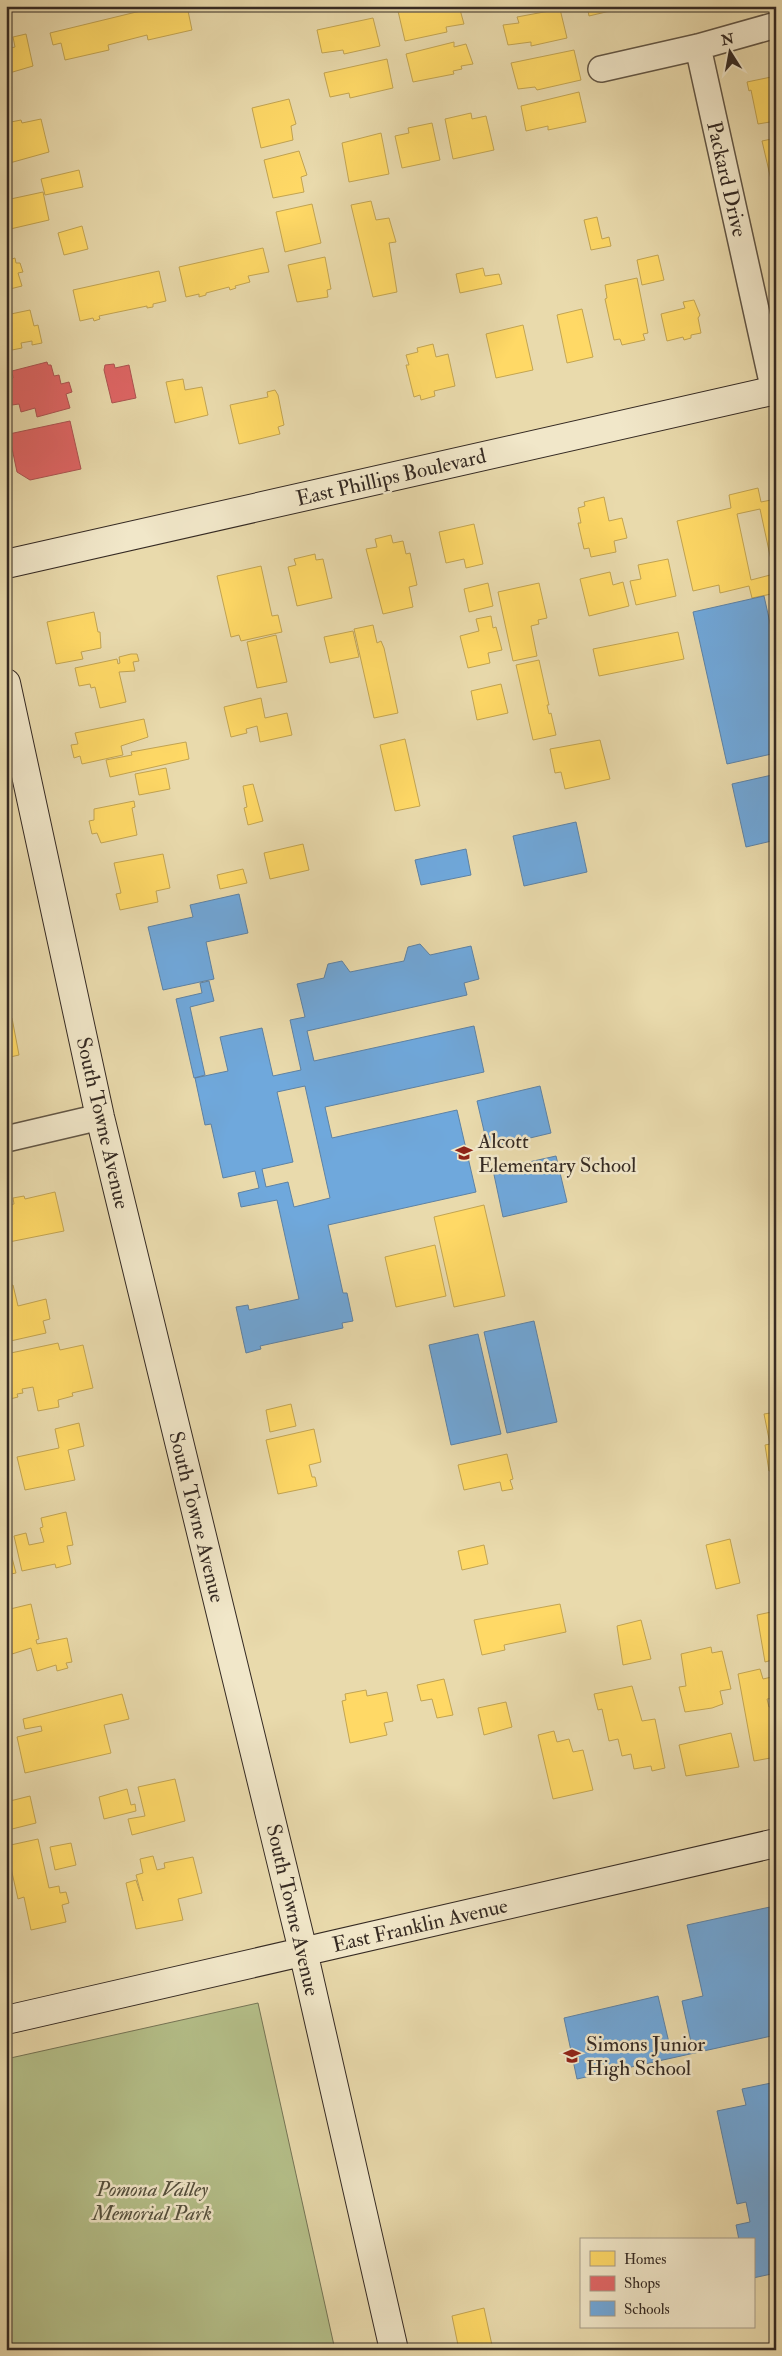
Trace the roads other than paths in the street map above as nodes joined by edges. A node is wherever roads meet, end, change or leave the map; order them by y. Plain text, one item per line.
1 (776, 25) edge
2 (698, 47) junction
3 (601, 69) dead end
4 (775, 391) edge
5 (6, 564) edge
6 (6, 683) edge
7 (100, 1117) junction
8 (6, 1139) edge
9 (776, 1843) edge
10 (303, 1951) junction
11 (6, 2020) edge
12 (394, 2350) edge

1 - 2 street
2 - 3 street
2 - 4 street, Packard Drive
4 - 5 street, East Phillips Boulevard
6 - 7 street, South Towne Avenue
7 - 8 street
7 - 10 street, South Towne Avenue
9 - 10 street, East Franklin Avenue
10 - 11 street, East Franklin Avenue
10 - 12 street, South Towne Avenue

